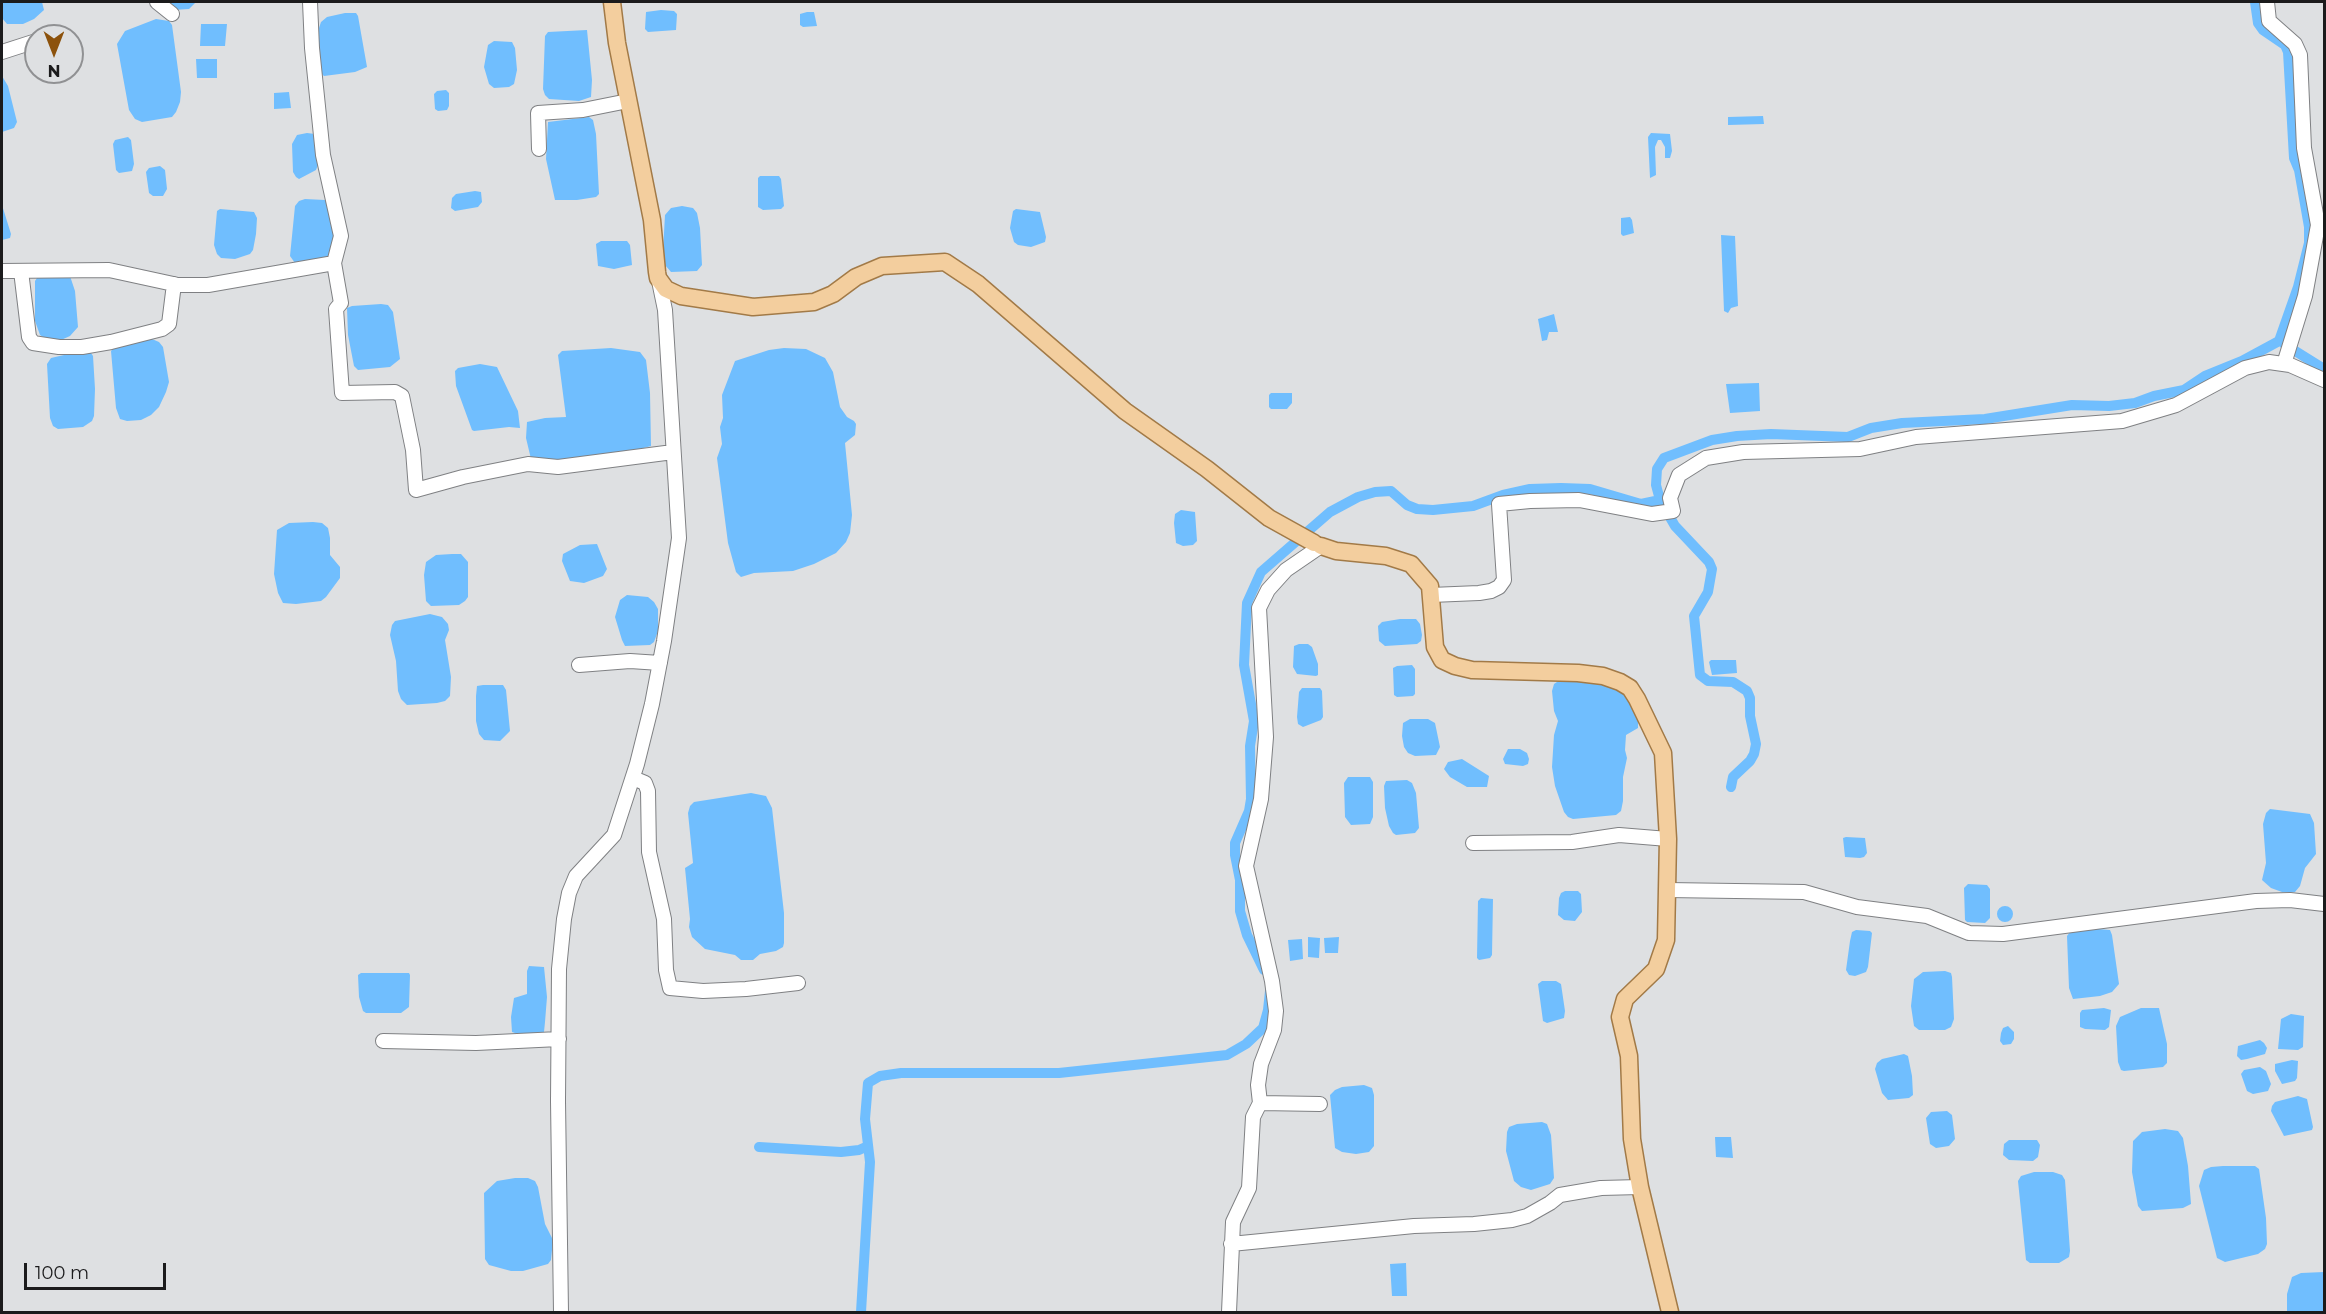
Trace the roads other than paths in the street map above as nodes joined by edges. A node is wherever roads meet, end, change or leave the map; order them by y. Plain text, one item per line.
1 (157, 2) edge
2 (310, 2) edge
3 (612, 2) edge
4 (2266, 2) edge
5 (172, 14) dead end
6 (24, 45) edge
7 (2, 52) edge
8 (628, 101) junction
9 (539, 149) dead end
10 (334, 263) junction
11 (2, 271) edge
12 (21, 271) junction
13 (658, 279) junction
14 (174, 284) junction
15 (2284, 364) junction
16 (2325, 380) edge
17 (674, 452) junction
18 (1318, 544) junction
19 (1431, 595) junction
20 (660, 663) junction
21 (579, 665) dead end
22 (633, 778) junction
23 (1668, 839) junction
24 (1473, 843) dead end
25 (1667, 890) junction
26 (2325, 904) edge
27 (798, 982) dead end
28 (559, 1039) junction
29 (383, 1041) dead end
30 (1260, 1103) junction
31 (1320, 1104) dead end
32 (1640, 1187) junction
33 (1231, 1244) junction
34 (561, 1312) edge
35 (1230, 1312) edge
36 (1670, 1312) edge

1 - 5 street
2 - 10 street
3 - 8 main road
4 - 15 street
6 - 7 street
8 - 9 street
8 - 13 main road
10 - 14 street
10 - 17 street
11 - 12 street
12 - 14 street
12 - 14 street
13 - 17 street
13 - 18 main road
15 - 16 street
15 - 19 street
17 - 20 street
18 - 19 main road
18 - 30 street
19 - 23 main road
20 - 21 street
20 - 22 street
22 - 27 street
22 - 28 street
23 - 24 street
23 - 25 main road
25 - 26 street
25 - 32 main road
28 - 29 street
28 - 34 street
30 - 31 street
30 - 33 street
32 - 33 street
32 - 36 main road
33 - 35 street

